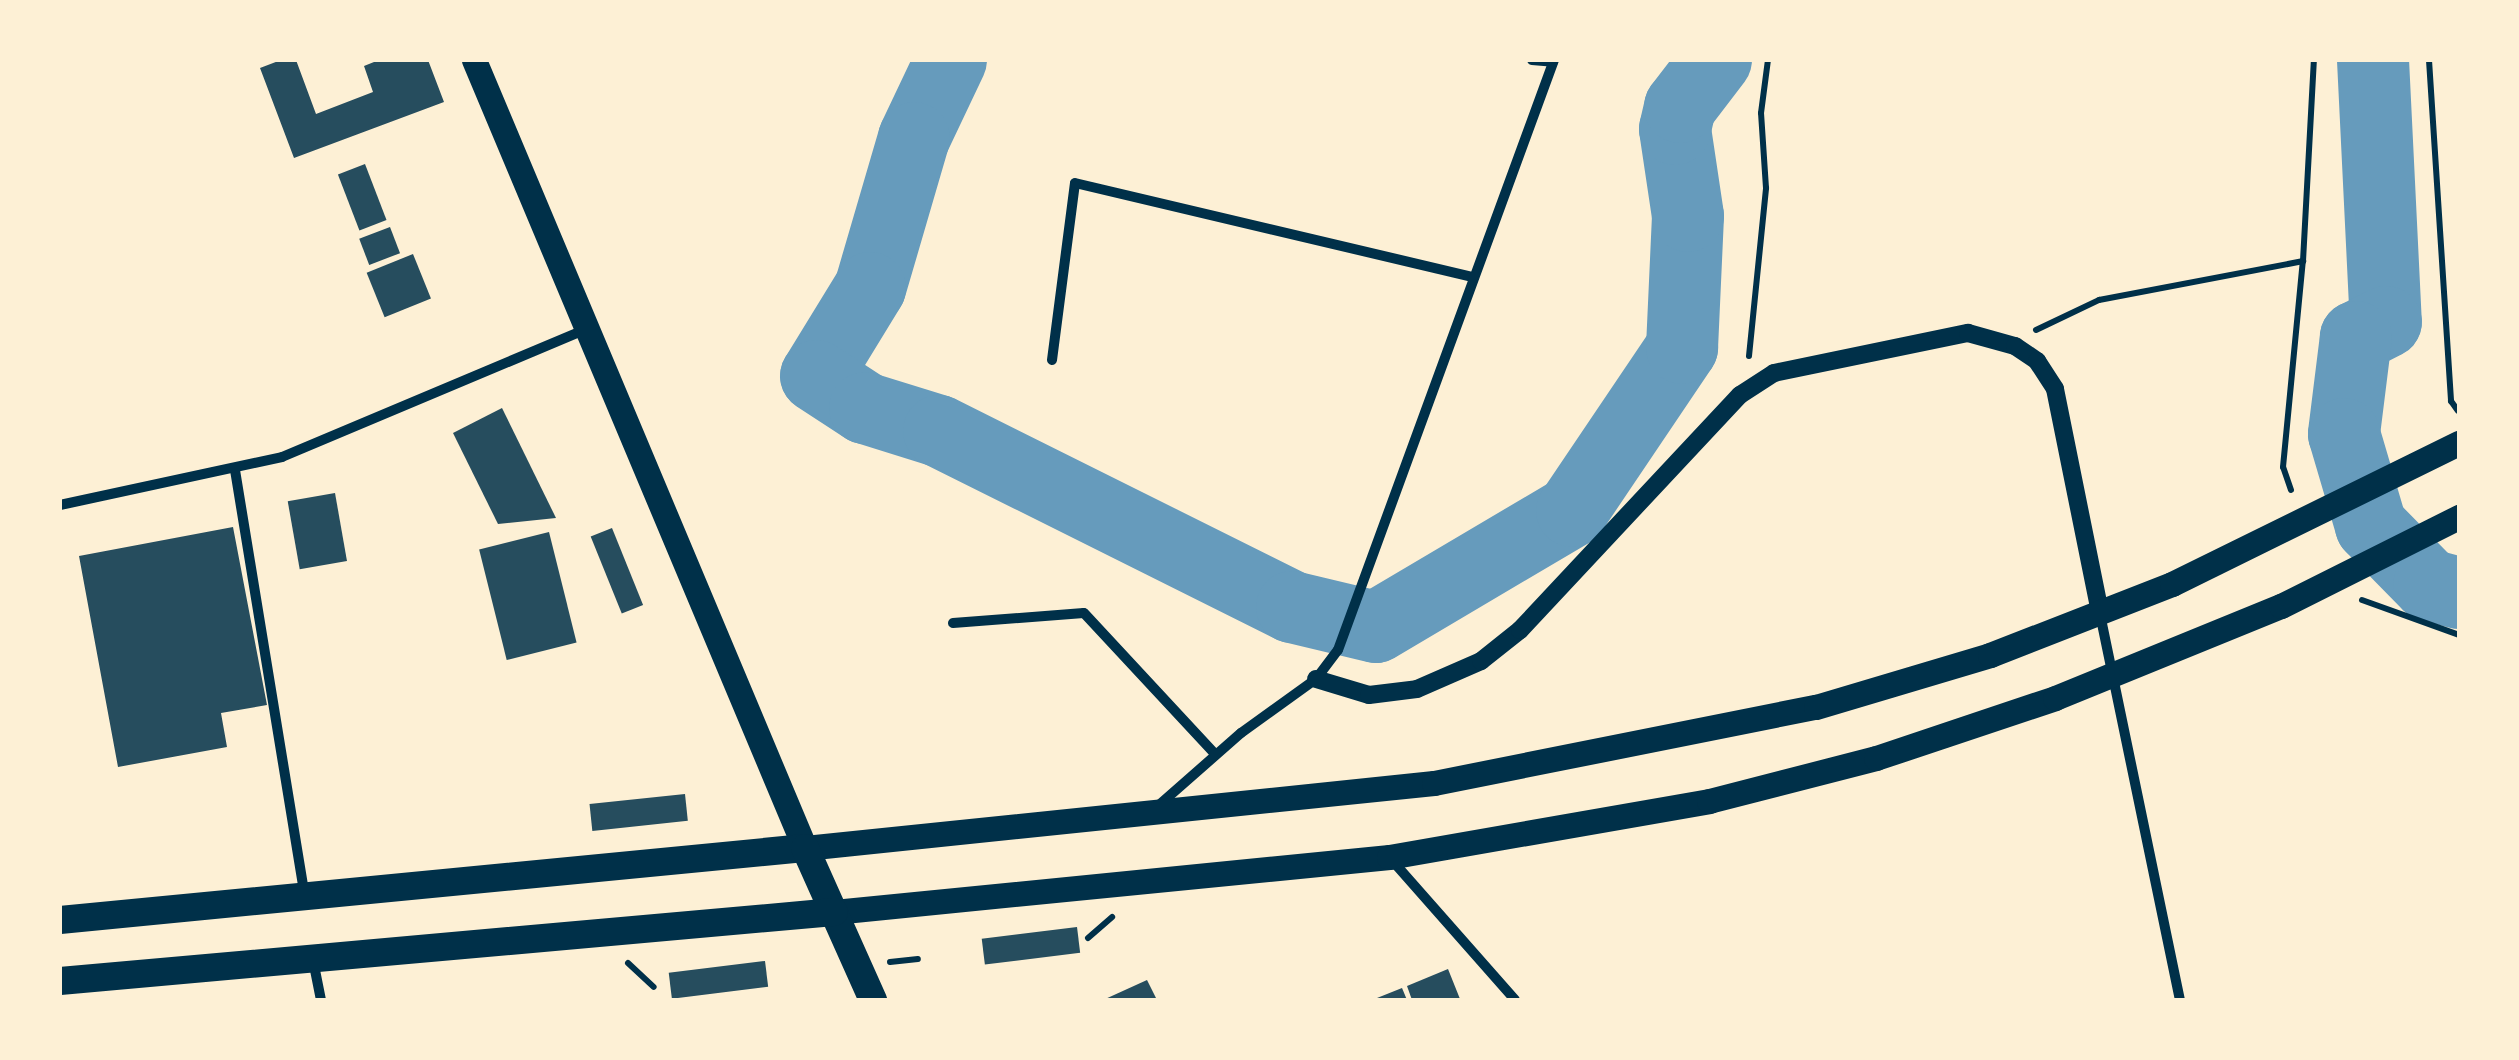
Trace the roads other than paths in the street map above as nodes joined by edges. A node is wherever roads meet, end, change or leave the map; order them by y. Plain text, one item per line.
1 (474, 60) edge
2 (1532, 60) edge
3 (1554, 61) edge
4 (1474, 277) junction
5 (584, 330) junction
6 (1052, 360) dead end
7 (2455, 446) edge
8 (235, 470) junction
9 (60, 505) edge
10 (2459, 517) edge
11 (2100, 612) junction
12 (953, 623) dead end
13 (2113, 676) junction
14 (1316, 679) junction
15 (1215, 754) junction
16 (1147, 816) junction
17 (805, 848) junction
18 (1389, 857) junction
19 (304, 898) junction
20 (834, 912) junction
21 (60, 920) edge
22 (313, 959) junction
23 (60, 981) edge
24 (322, 1000) edge
25 (873, 1000) edge
26 (1515, 1000) edge
27 (2180, 1000) edge

1 - 5 main road
2 - 3 street
3 - 4 street
4 - 6 street
4 - 14 street
5 - 8 street
5 - 17 main road
7 - 11 main road
8 - 9 street
8 - 19 street
10 - 13 main road
11 - 13 street
11 - 14 street
11 - 16 main road
12 - 15 street
13 - 18 main road
13 - 27 street
14 - 15 street
15 - 16 street
16 - 17 main road
17 - 19 highway
17 - 20 highway
18 - 20 main road
18 - 26 street
19 - 21 highway
20 - 22 highway
20 - 25 highway
22 - 23 highway
22 - 24 street

